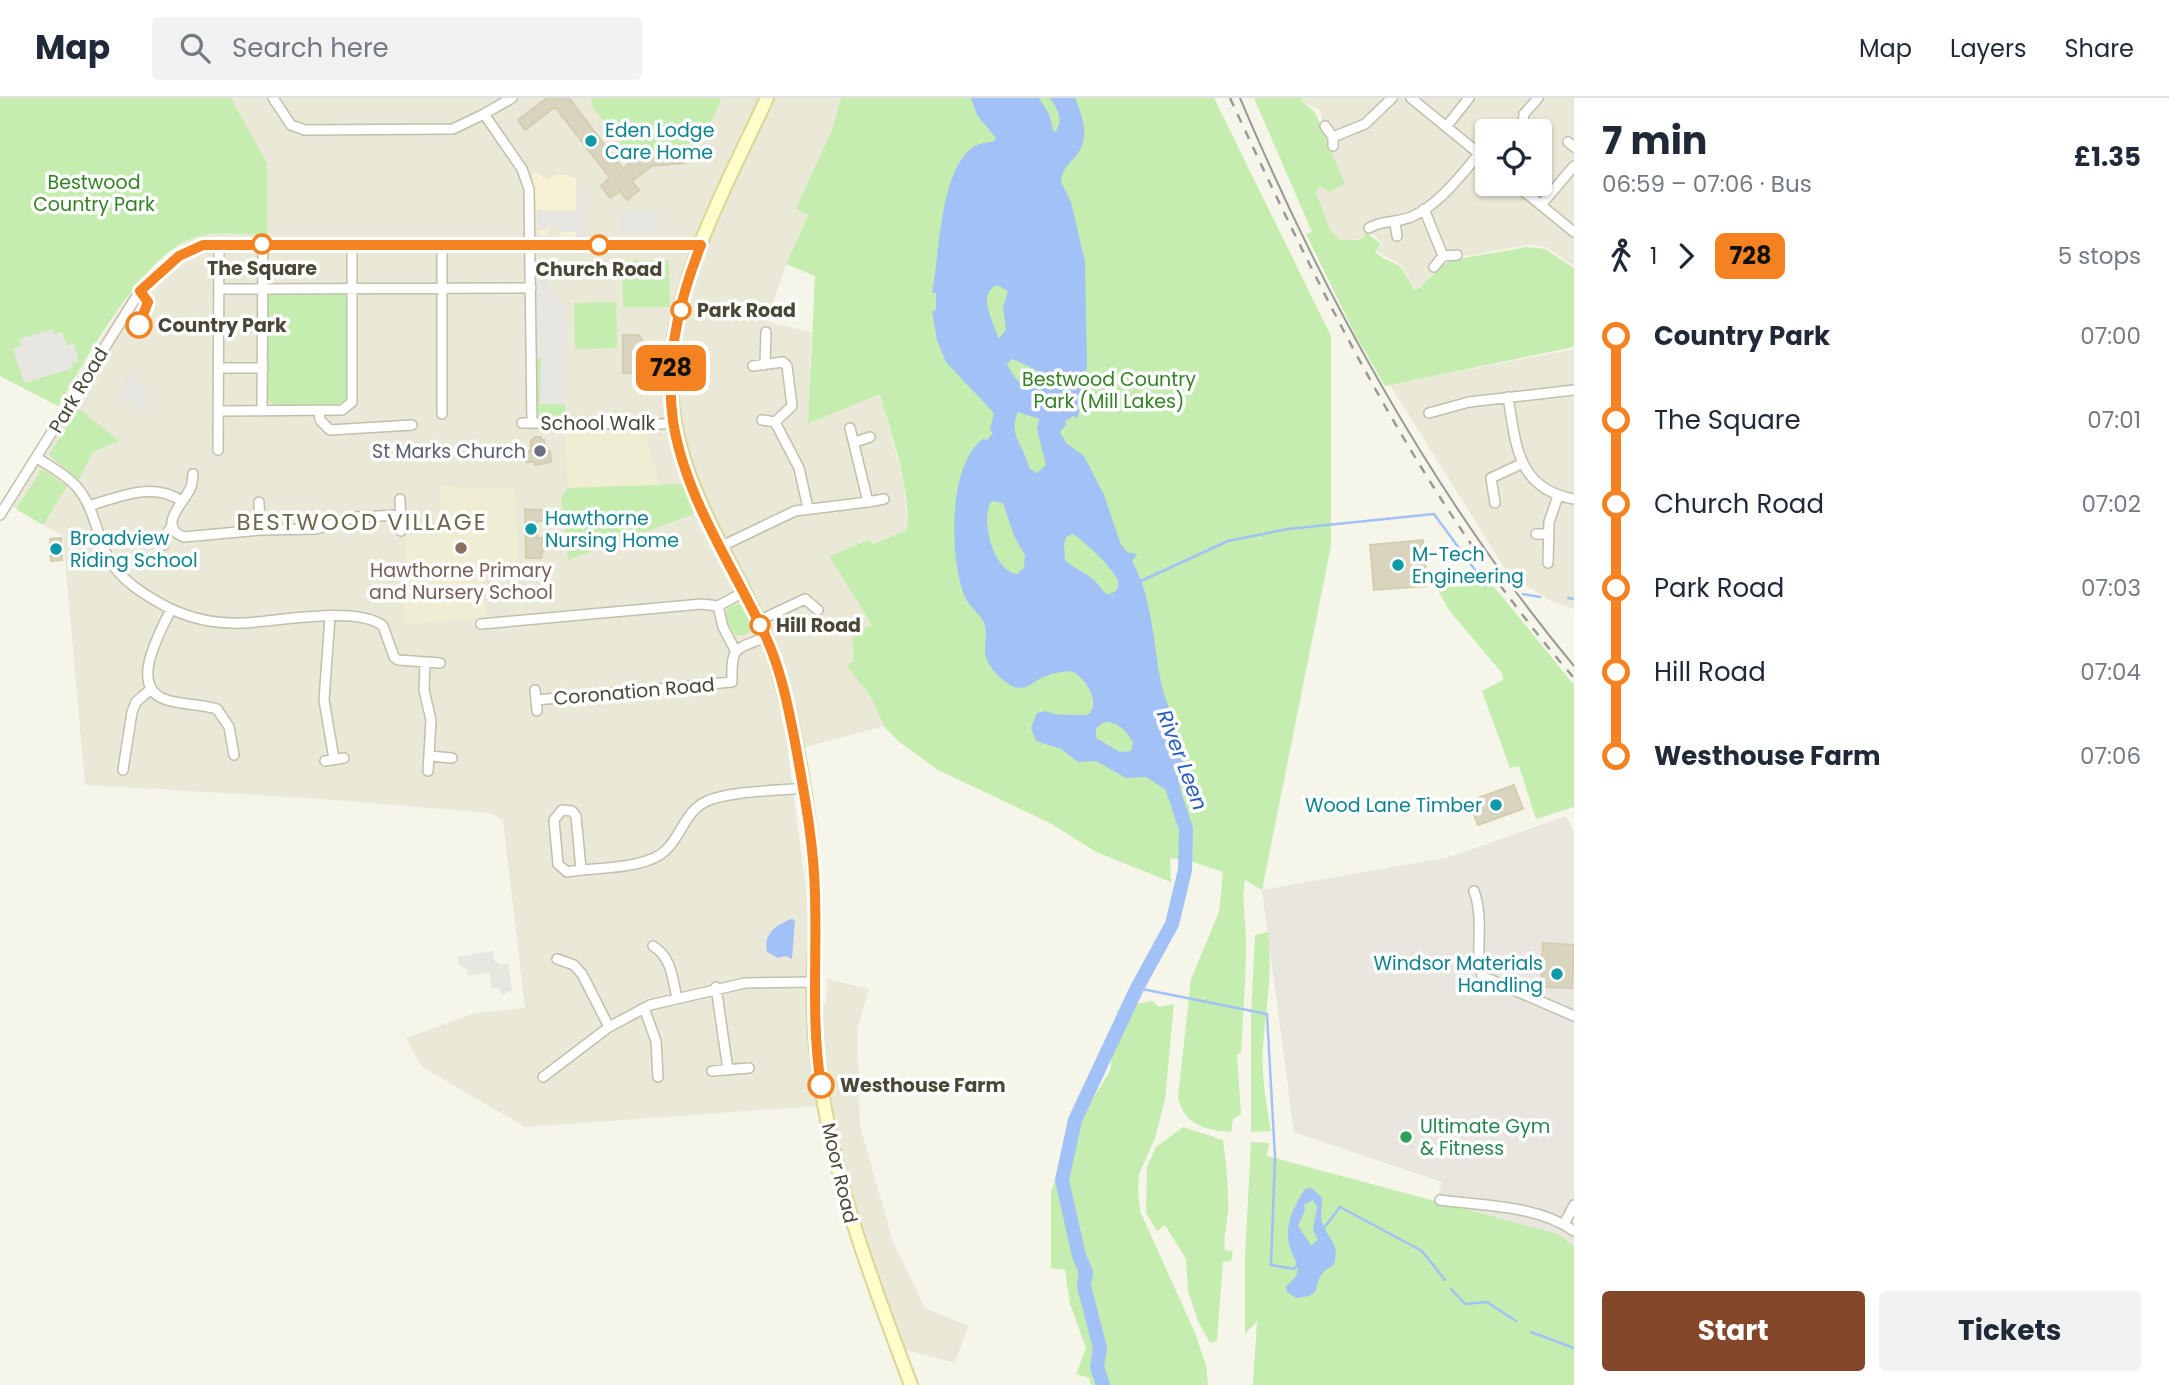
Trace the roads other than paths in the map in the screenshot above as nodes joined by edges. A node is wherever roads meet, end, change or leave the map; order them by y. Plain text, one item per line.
1 (273, 98) edge
2 (512, 98) edge
3 (767, 98) edge
4 (1392, 98) edge
5 (1411, 98) edge
6 (1469, 98) edge
7 (1538, 98) edge
8 (484, 114) junction
9 (1523, 119) edge
10 (1325, 126) dead end
11 (1446, 127) junction
12 (1475, 151) edge
13 (1475, 165) edge
14 (1574, 166) edge
15 (1530, 196) edge
16 (1541, 205) junction
17 (1424, 209) junction
18 (1395, 223) junction
19 (1369, 228) dead end
20 (1574, 232) edge
21 (1397, 236) dead end
22 (219, 244) junction
23 (263, 244) junction
24 (352, 244) junction
25 (442, 244) junction
26 (531, 245) junction
27 (701, 245) junction
28 (1457, 255) dead end
29 (1443, 256) junction
30 (1434, 267) dead end
31 (442, 288) junction
32 (531, 288) junction
33 (219, 289) junction
34 (263, 289) junction
35 (352, 289) junction
36 (766, 332) dead end
37 (765, 365) junction
38 (753, 366) dead end
39 (218, 368) junction
40 (263, 368) junction
41 (1574, 390) edge
42 (1508, 397) junction
43 (319, 410) junction
44 (218, 411) junction
45 (262, 411) junction
46 (1429, 413) dead end
47 (442, 414) dead end
48 (762, 420) dead end
49 (673, 421) junction
50 (775, 422) junction
51 (412, 425) dead end
52 (850, 428) dead end
53 (870, 437) dead end
54 (855, 442) junction
55 (218, 450) dead end
56 (37, 458) junction
57 (1521, 464) junction
58 (192, 474) dead end
59 (1558, 496) junction
60 (400, 499) dead end
61 (884, 499) dead end
62 (1574, 499) edge
63 (181, 501) junction
64 (259, 502) dead end
65 (869, 502) junction
66 (1494, 503) dead end
67 (89, 506) junction
68 (808, 508) junction
69 (0, 515) edge
70 (400, 515) junction
71 (171, 527) junction
72 (260, 530) junction
73 (401, 531) dead end
74 (1536, 534) dead end
75 (1549, 534) junction
76 (164, 545) dead end
77 (720, 547) junction
78 (1548, 563) dead end
79 (744, 593) junction
80 (718, 607) junction
81 (171, 608) junction
82 (818, 610) dead end
83 (330, 617) junction
84 (758, 621) junction
85 (481, 624) dead end
86 (766, 637) junction
87 (735, 650) junction
88 (425, 663) junction
89 (440, 663) dead end
90 (151, 689) junction
91 (535, 690) dead end
92 (536, 700) junction
93 (537, 711) dead end
94 (236, 747) dead end
95 (429, 756) junction
96 (452, 758) dead end
97 (334, 759) dead end
98 (123, 770) dead end
99 (428, 771) dead end
100 (803, 788) junction
101 (580, 869) junction
102 (1475, 891) dead end
103 (653, 946) dead end
104 (674, 949) dead end
105 (582, 955) dead end
106 (666, 956) junction
107 (557, 959) dead end
108 (575, 965) junction
109 (814, 982) junction
110 (716, 988) junction
111 (677, 998) junction
112 (644, 1008) junction
113 (1574, 1016) edge
114 (609, 1027) junction
115 (646, 1061) dead end
116 (657, 1062) junction
117 (749, 1068) dead end
118 (728, 1070) junction
119 (712, 1071) dead end
120 (543, 1077) dead end
121 (658, 1077) dead end
122 (1440, 1200) dead end
123 (1574, 1205) edge
124 (1564, 1224) junction
125 (1574, 1231) edge
126 (911, 1385) edge

1 - 8 street
2 - 8 street
3 - 27 main road, Moor Road
4 - 10 street
5 - 11 street
6 - 11 street
7 - 9 street
8 - 26 street
11 - 12 street
13 - 17 street
14 - 16 street
15 - 16 street
16 - 20 street
17 - 18 street
17 - 29 street
18 - 19 street
18 - 21 street
22 - 23 street, Park Road
22 - 33 street
22 - 56 street, Park Road
23 - 24 street, Park Road
23 - 34 street
24 - 25 street, Park Road
24 - 35 street
25 - 26 street, Park Road
25 - 31 street
26 - 27 street, Park Road
26 - 32 street
27 - 49 main road, Moor Road
28 - 29 street
29 - 30 street
31 - 32 street
31 - 35 street
31 - 47 street
32 - 49 street, School Walk
33 - 34 street
33 - 39 street
34 - 35 street
34 - 40 street
35 - 43 street
36 - 37 street
37 - 38 street
37 - 50 street
39 - 40 street
39 - 44 street
40 - 45 street
41 - 42 street
42 - 46 street
42 - 57 street
43 - 45 street
43 - 51 street
44 - 45 street
44 - 55 street
48 - 50 street
49 - 77 main road, Moor Road
50 - 68 street
52 - 54 street
53 - 54 street
54 - 65 street
56 - 67 street
56 - 69 street, Park Road
57 - 59 street
57 - 66 street
58 - 63 street
59 - 62 street
59 - 75 street
60 - 70 street
61 - 65 street
63 - 67 street
63 - 71 street
64 - 72 street
65 - 68 street
67 - 81 street
68 - 77 street
70 - 72 street
70 - 73 street
71 - 72 street
71 - 76 street
74 - 75 street
75 - 78 street
77 - 79 main road, Moor Road
79 - 80 street
79 - 84 main road, Moor Road
80 - 85 street
80 - 87 street
81 - 83 street
81 - 90 street
82 - 84 street
83 - 88 street
83 - 97 street
84 - 86 main road, Moor Road
86 - 87 street
86 - 100 main road, Moor Road
87 - 92 street, Coronation Road
88 - 89 street
88 - 95 street
90 - 94 street
90 - 98 street
91 - 92 street, Coronation Road
92 - 93 street, Coronation Road
95 - 96 street
95 - 99 street
100 - 101 street
100 - 109 main road, Moor Road
101 - 101 street
102 - 113 street
103 - 106 street
104 - 106 street
105 - 108 street
106 - 111 street
107 - 108 street
108 - 114 street
109 - 110 street
109 - 126 main road, Moor Road
110 - 111 street
110 - 118 street
111 - 112 street
112 - 114 street
112 - 116 street
114 - 120 street
115 - 116 street
116 - 121 street
117 - 118 street
118 - 119 street
122 - 124 street
123 - 124 street
124 - 125 street

